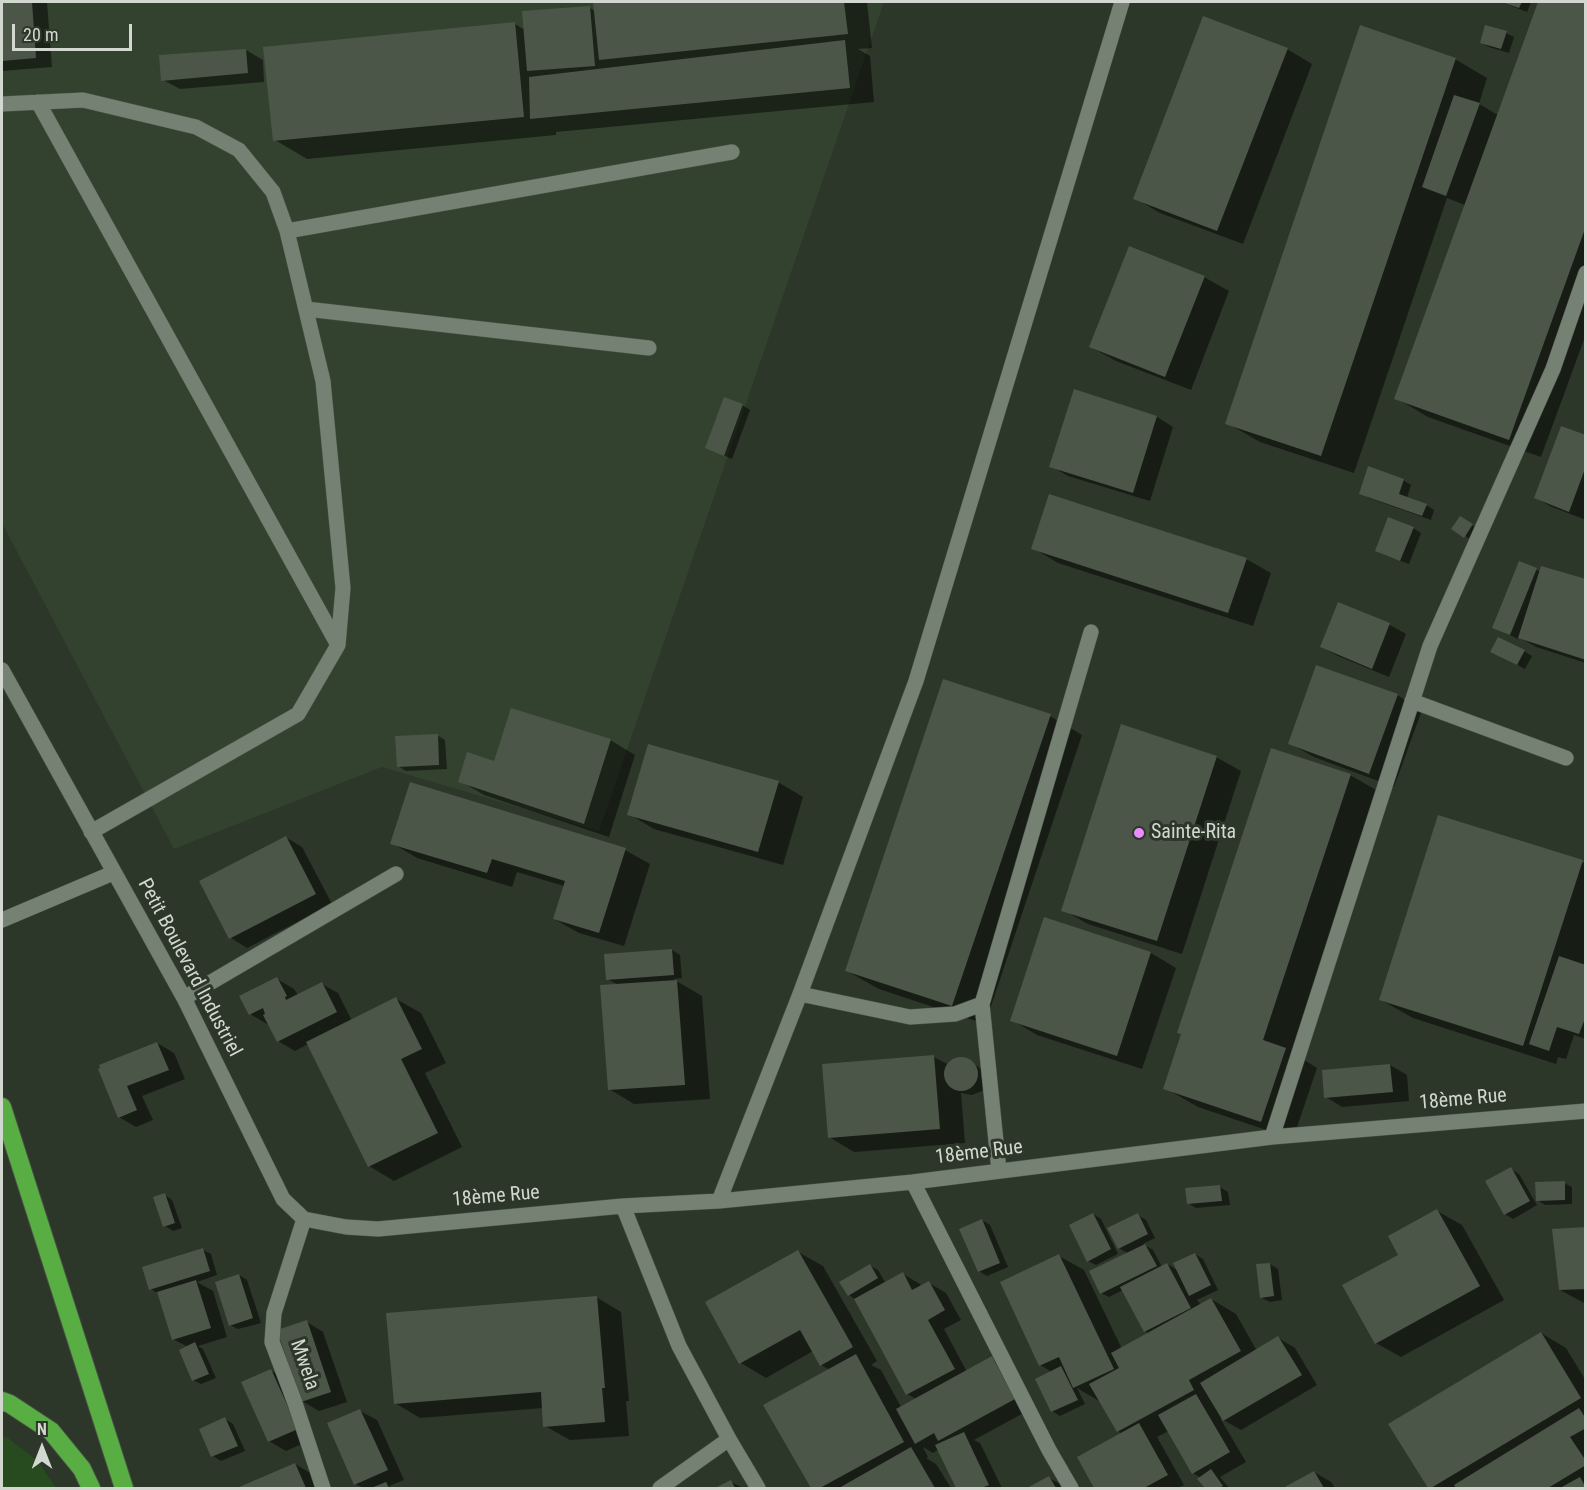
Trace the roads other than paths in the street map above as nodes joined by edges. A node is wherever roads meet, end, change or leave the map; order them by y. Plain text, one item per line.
1 (1122, 2) edge
2 (39, 102) junction
3 (2, 104) edge
4 (732, 153) dead end
5 (287, 231) junction
6 (1586, 273) edge
7 (306, 309) junction
8 (649, 348) dead end
9 (1091, 632) dead end
10 (338, 645) junction
11 (2, 670) edge
12 (1412, 701) junction
13 (1566, 758) dead end
14 (91, 832) junction
15 (113, 873) junction
16 (396, 874) dead end
17 (2, 920) edge
18 (800, 994) junction
19 (184, 998) junction
20 (982, 1004) junction
21 (2, 1107) edge
22 (1586, 1111) edge
23 (1272, 1137) junction
24 (999, 1171) junction
25 (913, 1182) junction
26 (719, 1201) junction
27 (623, 1206) junction
28 (304, 1219) junction
29 (2, 1401) edge
30 (729, 1439) junction
31 (91, 1488) edge
32 (124, 1488) edge
33 (323, 1488) edge
34 (660, 1488) edge
35 (758, 1488) edge
36 (1071, 1488) edge

1 - 18 street
2 - 3 street
2 - 5 street
2 - 10 street
4 - 5 street
5 - 7 street
6 - 12 street
7 - 8 street
7 - 10 street
9 - 20 street
10 - 14 street
11 - 14 street, Petit Boulevard Industriel
12 - 13 street
12 - 23 street
14 - 15 street, Petit Boulevard Industriel
15 - 17 street
15 - 19 street, Petit Boulevard Industriel
16 - 19 street
18 - 20 street
18 - 26 street
19 - 28 street, Petit Boulevard Industriel
20 - 24 street
21 - 32 highway
22 - 23 street, 18ème Rue
23 - 24 street, 18ème Rue
24 - 25 street, 18ème Rue
25 - 26 street, 18ème Rue
25 - 36 street
26 - 27 street, 18ème Rue
27 - 28 street, 18ème Rue
27 - 30 street
28 - 33 street, Mwela
29 - 31 highway
30 - 34 street
30 - 35 street

